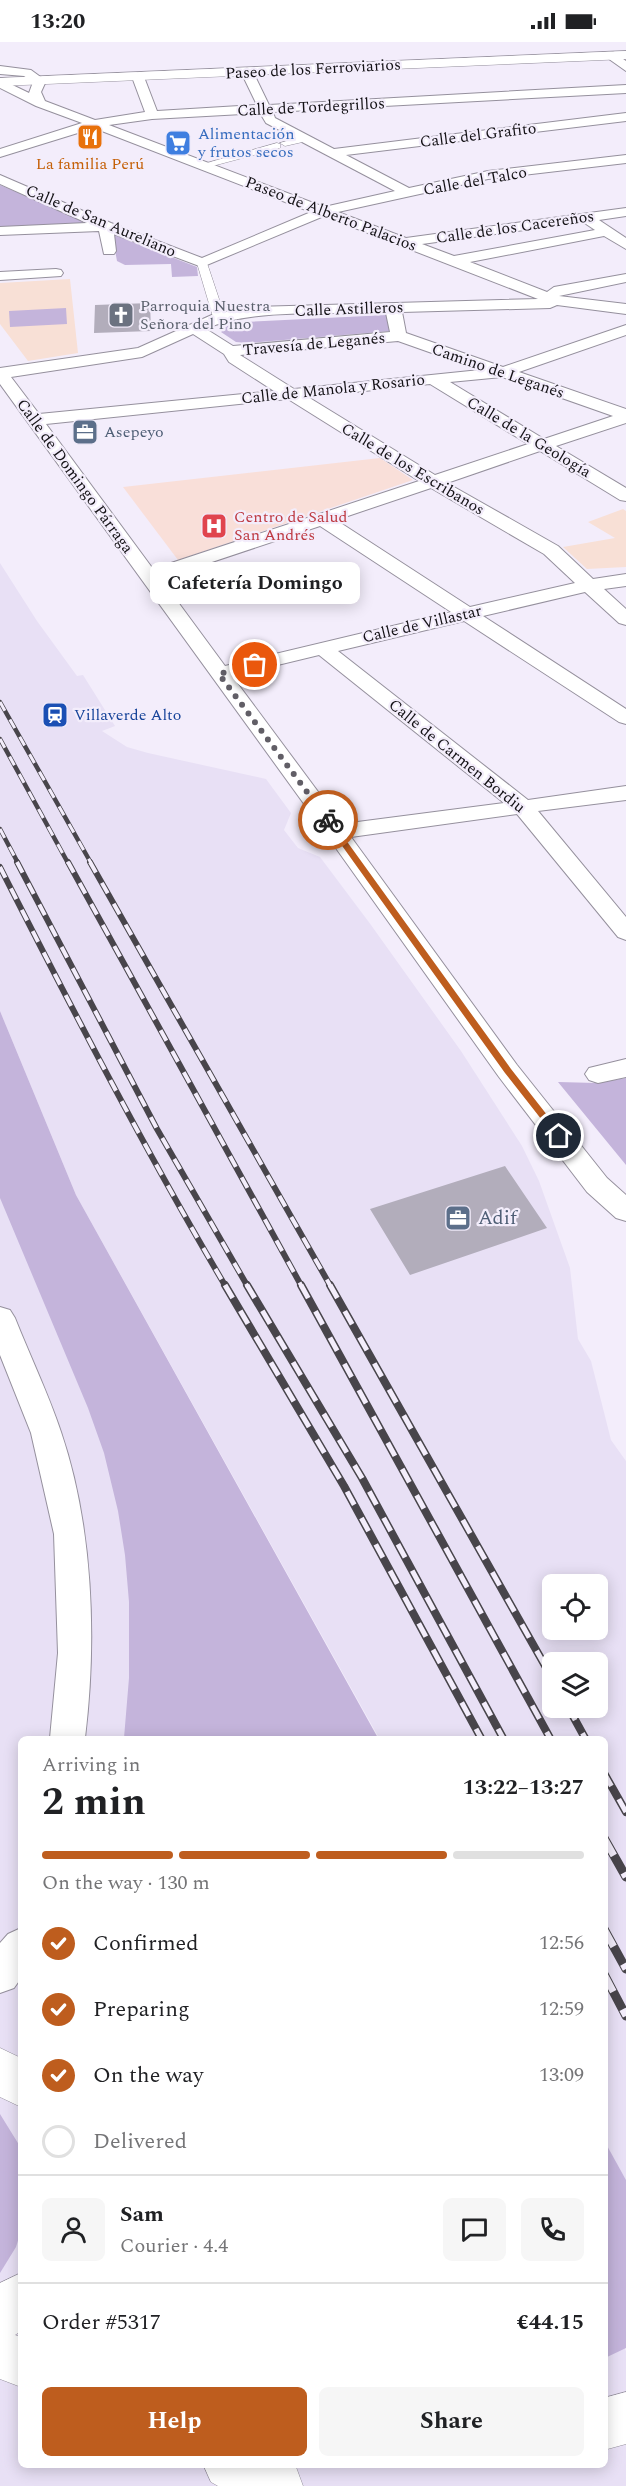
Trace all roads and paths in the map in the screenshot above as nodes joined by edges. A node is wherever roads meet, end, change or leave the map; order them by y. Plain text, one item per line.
1 (620, 56) edge
2 (626, 67) edge
3 (4, 71) edge
4 (247, 72) junction
5 (138, 77) junction
6 (40, 81) junction
7 (0, 83) edge
8 (626, 89) edge
9 (40, 103) junction
10 (265, 110) junction
11 (152, 115) junction
12 (626, 117) edge
13 (96, 123) junction
14 (304, 139) junction
15 (0, 153) edge
16 (330, 153) junction
17 (626, 159) edge
18 (205, 165) junction
19 (0, 179) edge
20 (408, 193) junction
21 (325, 211) junction
22 (626, 212) edge
23 (586, 217) junction
24 (106, 226) junction
25 (0, 231) edge
26 (608, 232) junction
27 (405, 242) junction
28 (626, 245) edge
29 (109, 251) dead end
30 (453, 261) junction
31 (202, 263) junction
32 (56, 273) dead end
33 (0, 276) edge
34 (626, 278) edge
35 (542, 295) junction
36 (564, 302) junction
37 (393, 307) junction
38 (626, 309) edge
39 (219, 317) junction
40 (194, 328) junction
41 (626, 330) edge
42 (399, 336) junction
43 (230, 351) junction
44 (504, 372) junction
45 (0, 373) edge
46 (433, 379) junction
47 (287, 393) junction
48 (626, 416) edge
49 (34, 420) junction
50 (542, 444) junction
51 (433, 482) junction
52 (626, 496) edge
53 (322, 519) junction
54 (149, 577) junction
55 (626, 580) edge
56 (589, 585) junction
57 (467, 614) junction
58 (626, 619) edge
59 (322, 648) junction
60 (219, 674) junction
61 (626, 718) edge
62 (626, 793) edge
63 (522, 806) junction
64 (336, 832) junction
65 (626, 932) edge
66 (626, 1068) edge
67 (598, 1074) dead end
68 (626, 1211) edge
69 (0, 1318) edge
70 (68, 1736) edge
71 (18, 1951) edge
72 (0, 1974) edge
73 (0, 2071) edge
74 (18, 2082) edge
75 (18, 2301) edge
76 (0, 2316) edge
77 (0, 2354) edge
78 (18, 2361) edge
79 (238, 2468) edge
80 (277, 2486) edge

1 - 2 street
1 - 4 main road, Paseo de los Ferroviarios
3 - 6 street
4 - 5 main road, Paseo de los Ferroviarios
4 - 10 street
5 - 6 main road, Paseo de los Ferroviarios
5 - 11 street
6 - 7 main road, Paseo de los Ferroviarios
6 - 9 street
7 - 9 street, Paseo de Alberto Palacios
8 - 10 street, Calle de Tordegrillos
9 - 13 street, Paseo de Alberto Palacios
10 - 11 street, Calle de Tordegrillos
10 - 14 street
11 - 13 street, Calle de Tordegrillos
12 - 16 street, Calle del Grafito
13 - 15 street, Calle de Tordegrillos
13 - 18 street, Paseo de Alberto Palacios
14 - 16 street
14 - 18 street
16 - 20 street
17 - 20 street, Calle del Talco
18 - 21 street, Paseo de Alberto Palacios
19 - 24 street, Calle de San Aureliano
20 - 21 street, Calle del Talco
21 - 27 street, Paseo de Alberto Palacios
21 - 31 street, Calle del Talco
22 - 23 street, Calle de los Cacereños
23 - 26 street
23 - 27 street, Calle de los Cacereños
24 - 25 street
24 - 29 street
24 - 31 street, Calle de San Aureliano
26 - 28 street
26 - 30 street
27 - 30 street, Paseo de Alberto Palacios
30 - 35 street, Paseo de Alberto Palacios
31 - 39 street
32 - 33 street
34 - 35 street
35 - 36 street, Paseo de Alberto Palacios
36 - 37 street, Calle Astilleros
36 - 38 street, Paseo de Alberto Palacios
37 - 39 street, Calle Astilleros
37 - 42 street
39 - 40 street, Calle Astilleros
40 - 43 street, Calle de los Escribanos
40 - 45 street, Calle Astilleros
41 - 44 street, Calle de Manola y Rosario
42 - 43 street, Travesía de Leganés
42 - 44 street, Camino de Leganés
43 - 47 street, Calle de los Escribanos
44 - 46 street, Calle de Manola y Rosario
44 - 48 street, Camino de Leganés
45 - 49 street, Calle de Domingo Párraga
46 - 47 street, Calle de Manola y Rosario
46 - 50 street, Calle de la Geología
47 - 49 street, Calle de Manola y Rosario
47 - 51 street, Calle de los Escribanos
48 - 50 street
49 - 54 street, Calle de Domingo Párraga
50 - 51 street
50 - 52 street, Calle de la Geología
51 - 53 street
51 - 56 street, Calle de los Escribanos
53 - 54 street
53 - 57 street
54 - 60 street, Calle de Domingo Párraga
55 - 56 street, Calle de Villastar
56 - 57 street, Calle de Villastar
56 - 58 street, Calle de los Escribanos
57 - 59 street, Calle de Villastar
57 - 61 street
59 - 60 street, Calle de Villastar
59 - 63 street, Calle de Carmen Bordiu
60 - 64 street, Calle de Domingo Párraga
62 - 63 street
63 - 64 street
63 - 65 street, Calle de Carmen Bordiu
64 - 68 street, Calle de Domingo Párraga
66 - 67 street
69 - 70 street
71 - 72 street
73 - 74 main road
75 - 76 main road
77 - 78 main road
79 - 80 main road

